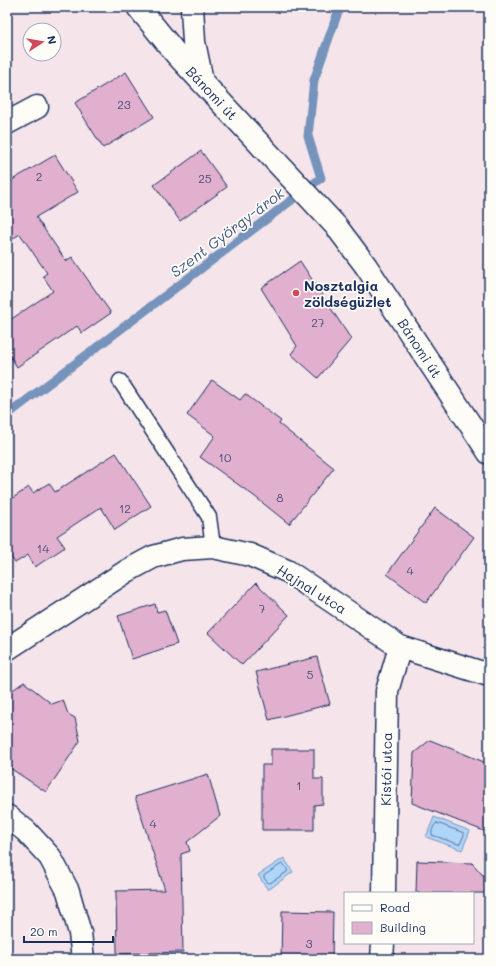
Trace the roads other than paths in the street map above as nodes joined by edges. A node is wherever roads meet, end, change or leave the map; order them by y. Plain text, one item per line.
1 (138, 7) edge
2 (192, 7) edge
3 (203, 82) junction
4 (37, 107) dead end
5 (7, 123) edge
6 (120, 381) dead end
7 (489, 453) edge
8 (213, 547) junction
9 (400, 646) junction
10 (7, 649) edge
11 (489, 675) edge
12 (7, 816) edge
13 (384, 892) edge
14 (383, 944) edge
15 (83, 959) edge
16 (382, 959) edge

1 - 3 street, Bánomi út
2 - 3 street
3 - 7 street, Bánomi út
4 - 5 street
6 - 8 lane
8 - 9 street, Hajnal utca
8 - 10 street, Hajnal utca
9 - 11 street, Hajnal utca
9 - 13 street, Kistói utca
12 - 15 street
14 - 16 street

